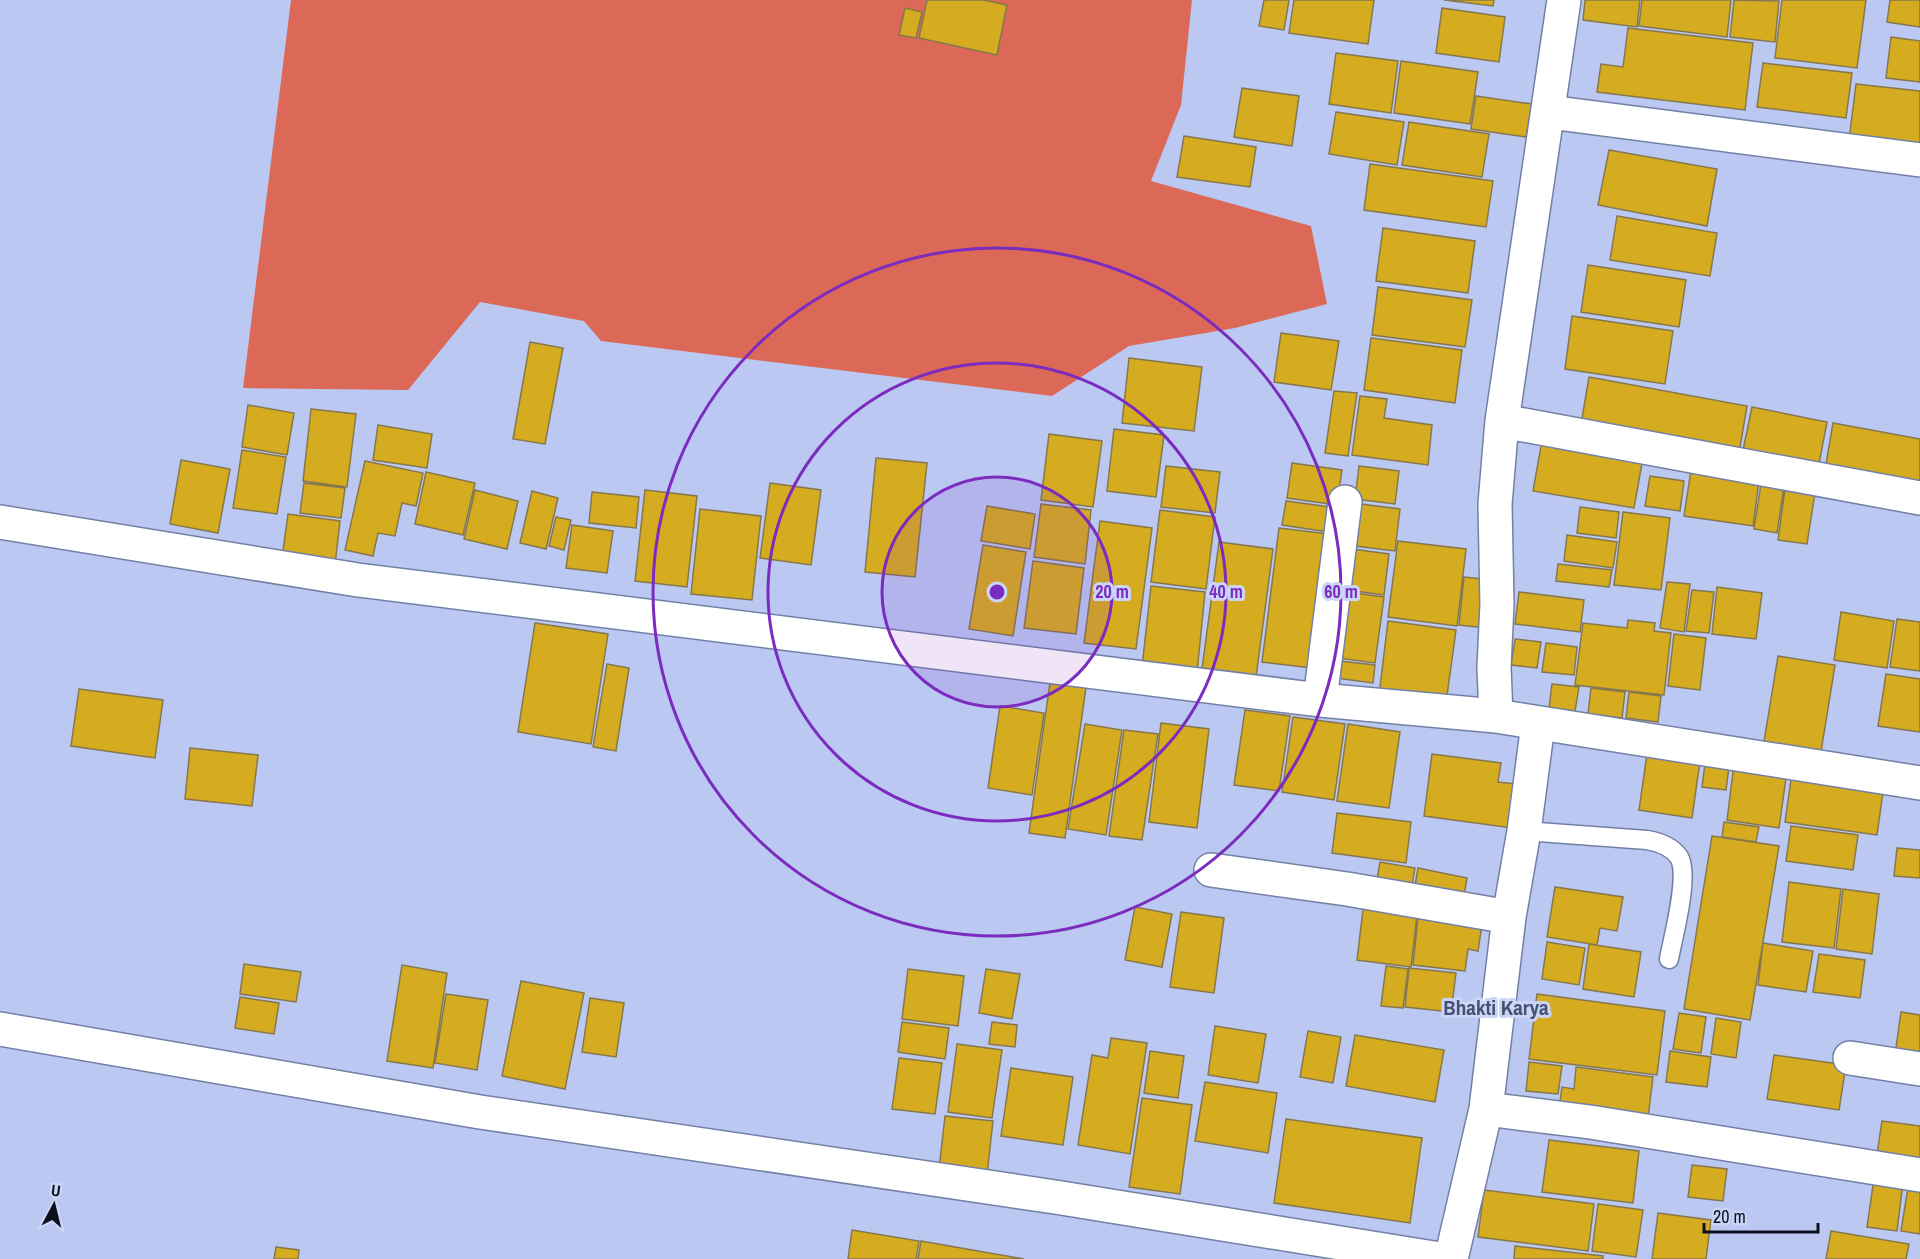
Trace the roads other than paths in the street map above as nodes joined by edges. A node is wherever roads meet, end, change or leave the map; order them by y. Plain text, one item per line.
1 (1564, 0) edge
2 (1549, 112) junction
3 (1920, 160) edge
4 (1502, 421) junction
5 (1920, 498) edge
6 (1345, 502) dead end
7 (0, 522) edge
8 (1320, 700) junction
9 (1496, 716) junction
10 (1538, 723) junction
11 (1920, 783) edge
12 (1524, 831) junction
13 (1211, 870) dead end
14 (1509, 917) junction
15 (1669, 959) dead end
16 (0, 1029) edge
17 (1850, 1058) dead end
18 (1920, 1069) edge
19 (1486, 1109) junction
20 (1920, 1175) edge
21 (1440, 1259) edge
22 (1451, 1259) edge

1 - 2 street
2 - 3 street
2 - 4 street
4 - 5 street
4 - 9 street
6 - 8 street
7 - 8 street
8 - 9 street
9 - 10 street
10 - 11 street
10 - 12 street
12 - 14 street
12 - 15 lane
13 - 14 street
14 - 19 street
16 - 21 street
17 - 18 street
19 - 20 street
19 - 22 street

